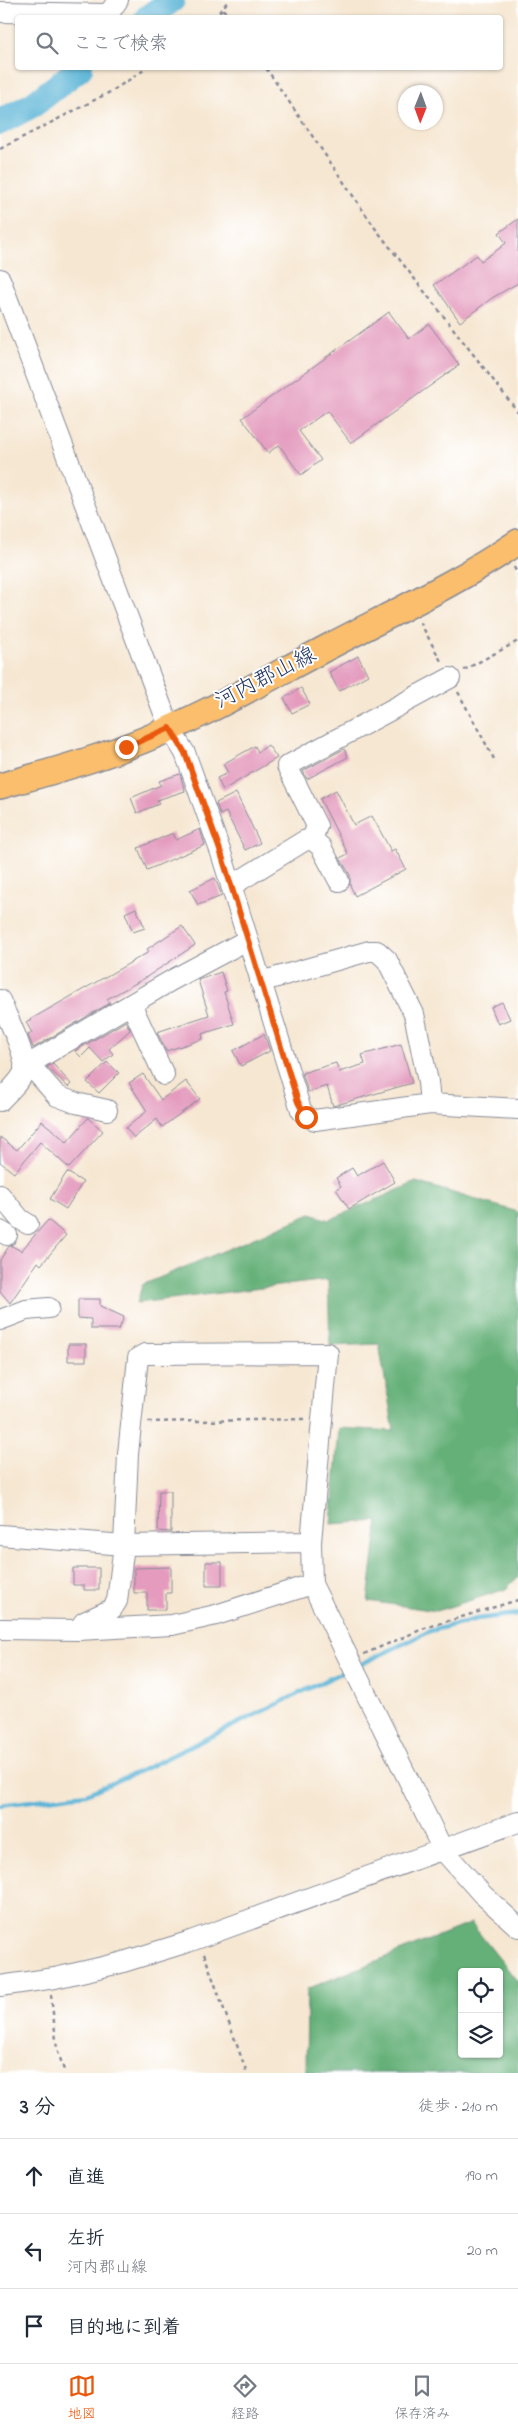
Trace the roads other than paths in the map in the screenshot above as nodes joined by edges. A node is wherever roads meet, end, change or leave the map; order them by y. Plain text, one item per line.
1 (118, 0) edge
2 (0, 12) edge
3 (0, 278) edge
4 (518, 542) edge
5 (450, 678) road end
6 (170, 728) junction
7 (0, 786) edge
8 (312, 840) junction
9 (339, 881) dead end
10 (231, 886) junction
11 (246, 940) junction
12 (260, 982) junction
13 (0, 1000) edge
14 (131, 1004) junction
15 (27, 1066) junction
16 (164, 1075) dead end
17 (0, 1102) edge
18 (430, 1104) junction
19 (518, 1109) edge
20 (107, 1110) dead end
21 (0, 1195) edge
22 (28, 1224) dead end
23 (49, 1308) dead end
24 (0, 1320) edge
25 (0, 1535) edge
26 (311, 1542) junction
27 (124, 1545) junction
28 (312, 1584) junction
29 (0, 1628) edge
30 (78, 1630) junction
31 (518, 1822) edge
32 (443, 1850) junction
33 (518, 1927) edge
34 (0, 1986) edge

1 - 2 street
3 - 6 street
4 - 6 main road, 河内郡山線
5 - 8 street
6 - 7 main road, 河内郡山線
6 - 10 street
8 - 9 street
8 - 10 street
10 - 11 street
11 - 12 street
11 - 14 street
12 - 18 street
12 - 18 street
13 - 15 street
14 - 15 street
14 - 16 street
15 - 17 street
15 - 20 street
18 - 19 street
21 - 22 street
23 - 24 street
25 - 27 street
26 - 27 street
26 - 27 street
26 - 28 street
27 - 30 street
28 - 30 street
28 - 32 street
29 - 30 street
31 - 32 street
32 - 33 street
32 - 34 street

